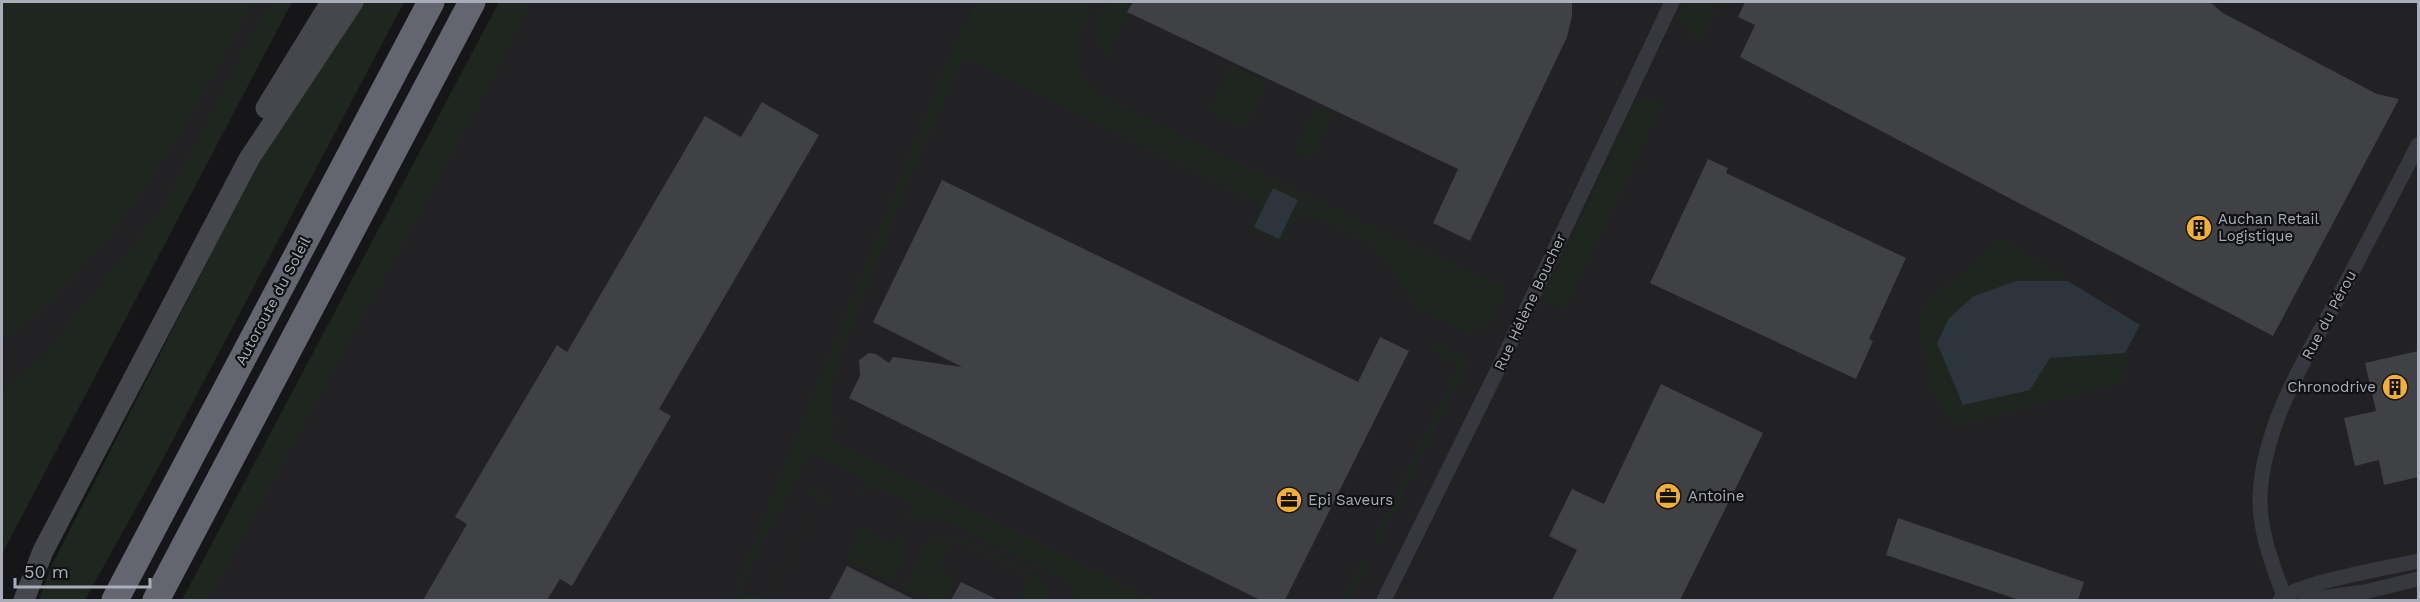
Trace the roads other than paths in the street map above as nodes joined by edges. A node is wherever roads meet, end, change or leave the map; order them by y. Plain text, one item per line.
1 (331, 2) edge
2 (353, 2) edge
3 (431, 2) edge
4 (472, 2) edge
5 (1672, 2) edge
6 (2418, 145) edge
7 (2418, 561) edge
8 (2418, 579) edge
9 (2282, 598) edge
10 (10, 600) edge
11 (24, 600) edge
12 (115, 600) edge
13 (156, 600) edge
14 (1384, 600) edge
15 (2305, 600) edge

1 - 10 main road
2 - 11 main road
3 - 12 highway, Autoroute du Soleil
4 - 13 highway
5 - 14 street, Rue Hélène Boucher
6 - 9 street, Rue du Pérou
7 - 9 street, Rue du Pérou
8 - 15 street

